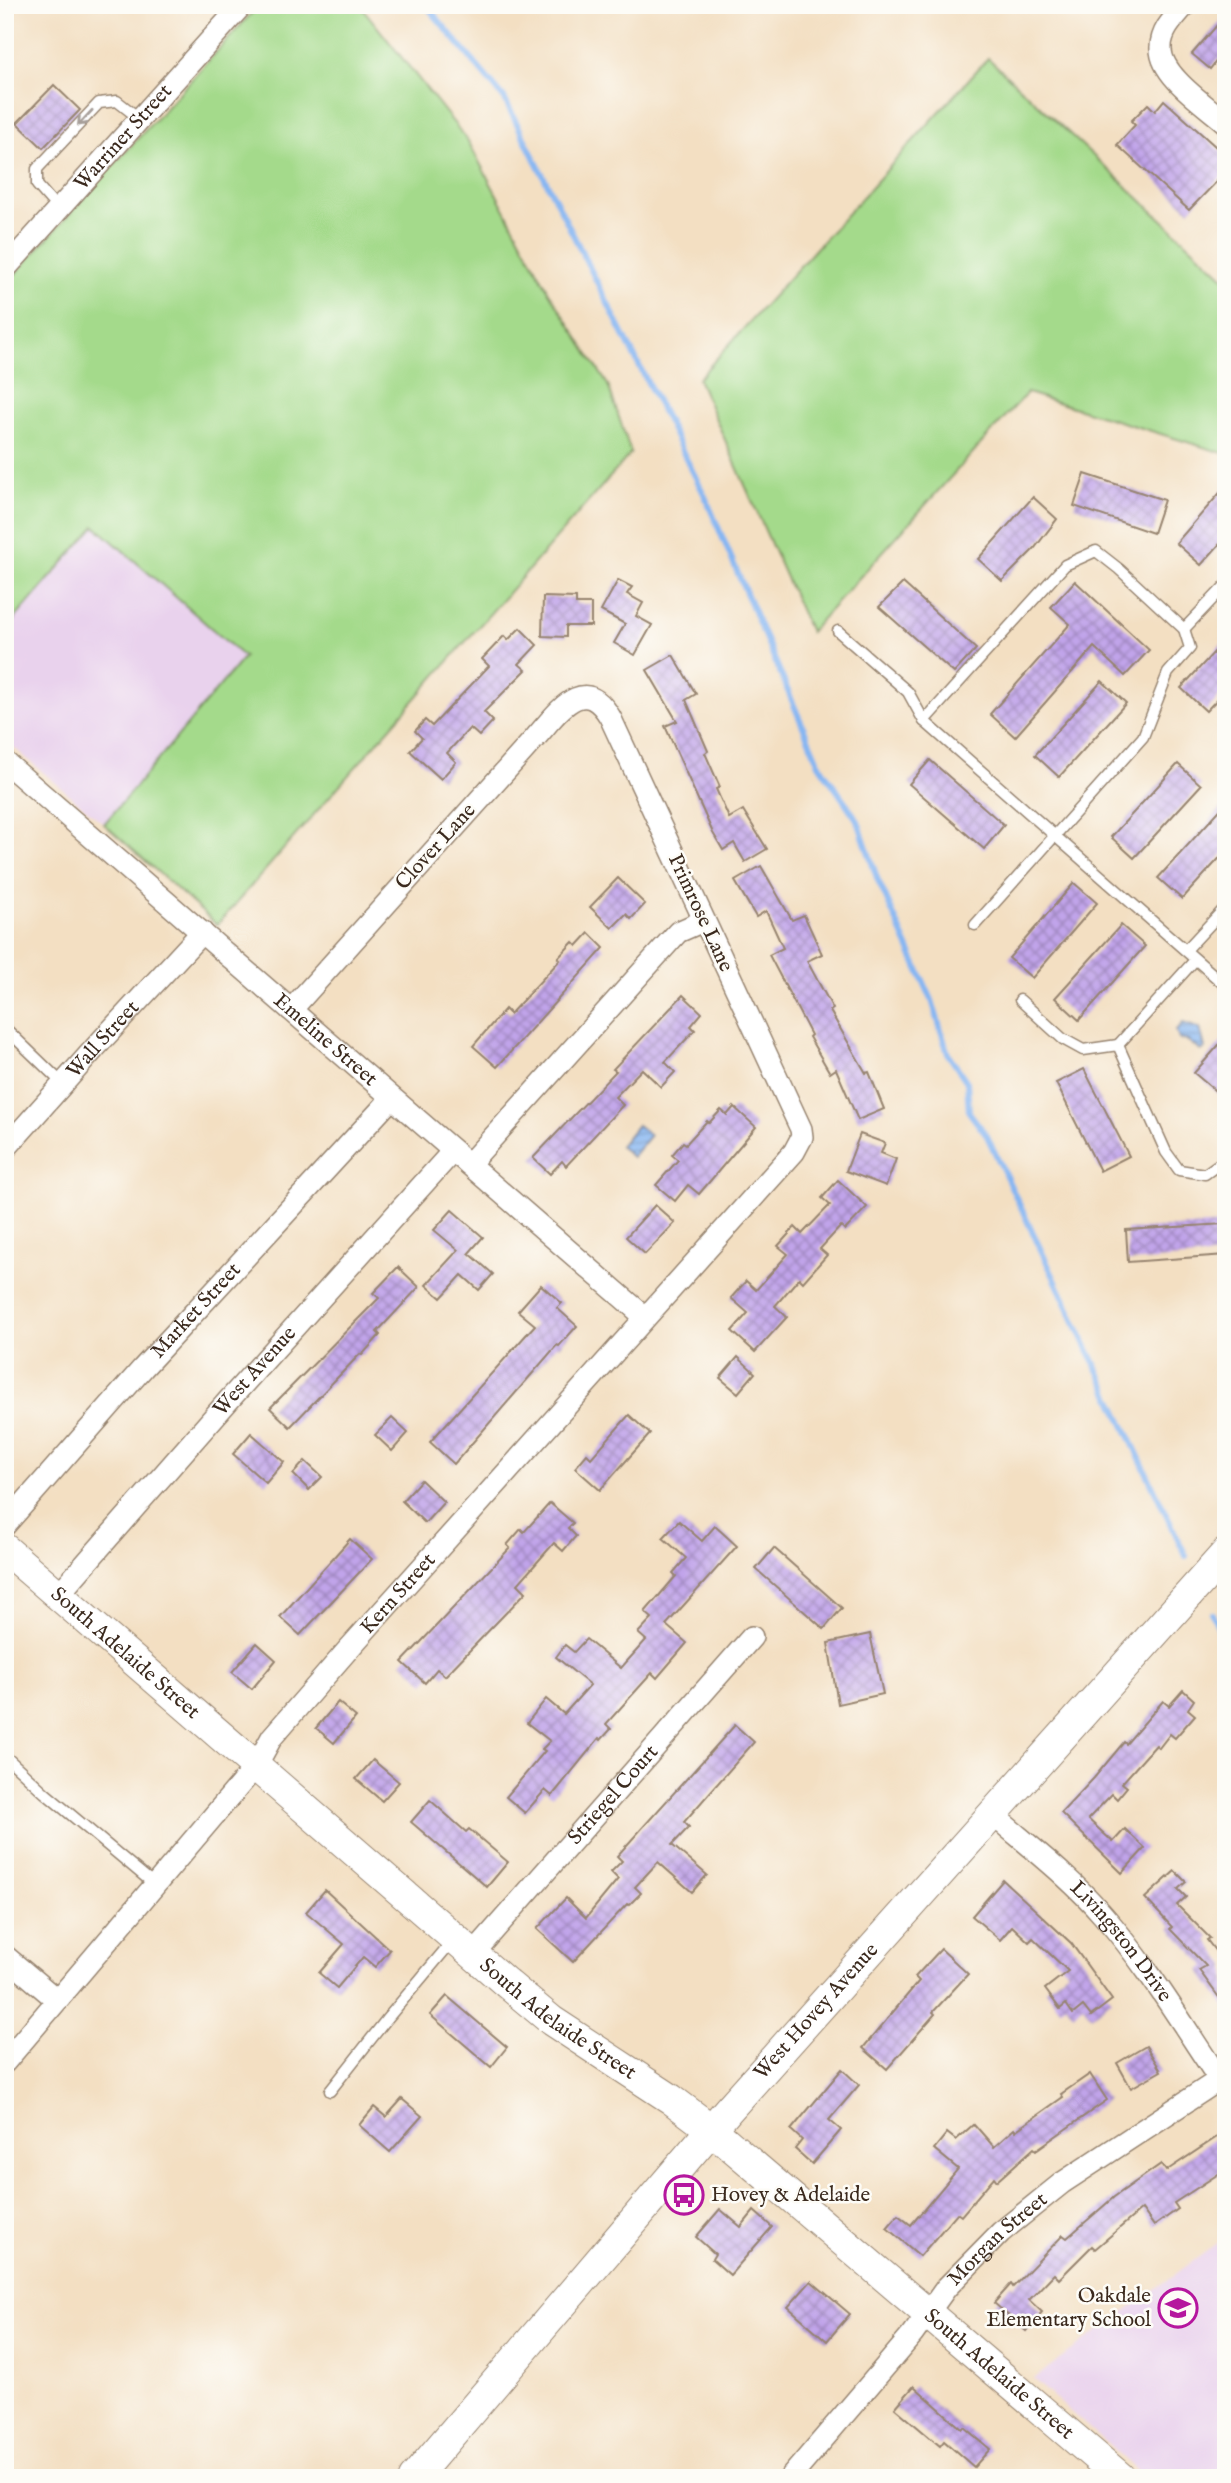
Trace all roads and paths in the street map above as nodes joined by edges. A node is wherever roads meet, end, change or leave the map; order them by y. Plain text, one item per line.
1 (242, 5) edge
2 (1185, 5) edge
3 (140, 119) junction
4 (1226, 123) edge
5 (58, 209) junction
6 (5, 269) edge
7 (1226, 585) edge
8 (1184, 629) junction
9 (838, 631) dead end
10 (589, 697) joint
11 (924, 721) junction
12 (5, 762) edge
13 (1055, 838) junction
14 (1226, 907) edge
15 (703, 921) junction
16 (975, 925) dead end
17 (202, 932) junction
18 (1186, 950) junction
19 (1195, 960) junction
20 (1226, 986) edge
21 (1020, 1000) dead end
22 (291, 1010) junction
23 (5, 1028) edge
24 (1118, 1045) junction
25 (62, 1084) junction
26 (391, 1099) junction
27 (802, 1137) joint
28 (5, 1149) edge
29 (461, 1157) junction
30 (1226, 1159) edge
31 (645, 1317) junction
32 (5, 1525) edge
33 (5, 1549) edge
34 (1226, 1553) edge
35 (58, 1595) junction
36 (752, 1637) dead end
37 (5, 1756) edge
38 (256, 1766) junction
39 (992, 1814) junction
40 (155, 1885) junction
41 (464, 1946) junction
42 (5, 1956) edge
43 (57, 2000) junction
44 (5, 2062) edge
45 (1223, 2085) edge
46 (330, 2091) dead end
47 (712, 2129) junction
48 (928, 2313) junction
49 (414, 2478) edge
50 (790, 2478) edge
51 (1121, 2478) edge

1 - 3 street, Warriner Street
2 - 4 street
3 - 5 street, Warriner Street
3 -> 5 lane
5 - 6 street, Warriner Street
7 - 8 lane
8 - 11 lane
8 - 13 lane
9 - 11 lane
10 - 15 street, Primrose Lane
10 - 22 street, Clover Lane
11 - 13 lane
12 - 17 street, Emeline Street
13 - 16 lane
13 - 18 lane
14 - 18 lane
15 - 27 street, Primrose Lane
15 - 29 street, West Avenue
17 - 22 street, Emeline Street
17 - 25 street, Wall Street
18 - 19 lane
19 - 20 lane
19 - 24 lane
21 - 24 lane
22 - 26 street, Emeline Street
23 - 25 lane
24 - 30 lane
25 - 28 street, Wall Street
26 - 29 street, Emeline Street
26 - 32 street, Market Street
27 - 31 street, Kern Street
29 - 31 street, Emeline Street
29 - 35 street, West Avenue
31 - 38 street, Kern Street
33 - 35 street, South Adelaide Street
34 - 39 street, West Hovey Avenue
35 - 38 street, South Adelaide Street
36 - 41 street, Striegel Court
37 - 40 lane
38 - 40 street, Kern Street
38 - 41 street, South Adelaide Street
39 - 45 street, Livingston Drive
39 - 47 street, West Hovey Avenue
40 - 43 street, Kern Street
41 - 46 lane
41 - 47 street, South Adelaide Street
42 - 43 street
43 - 44 street, Kern Street
45 - 48 street, Morgan Street
47 - 48 street, South Adelaide Street
47 - 49 street, West Hovey Avenue
48 - 50 street, Morgan Street
48 - 51 street, South Adelaide Street

